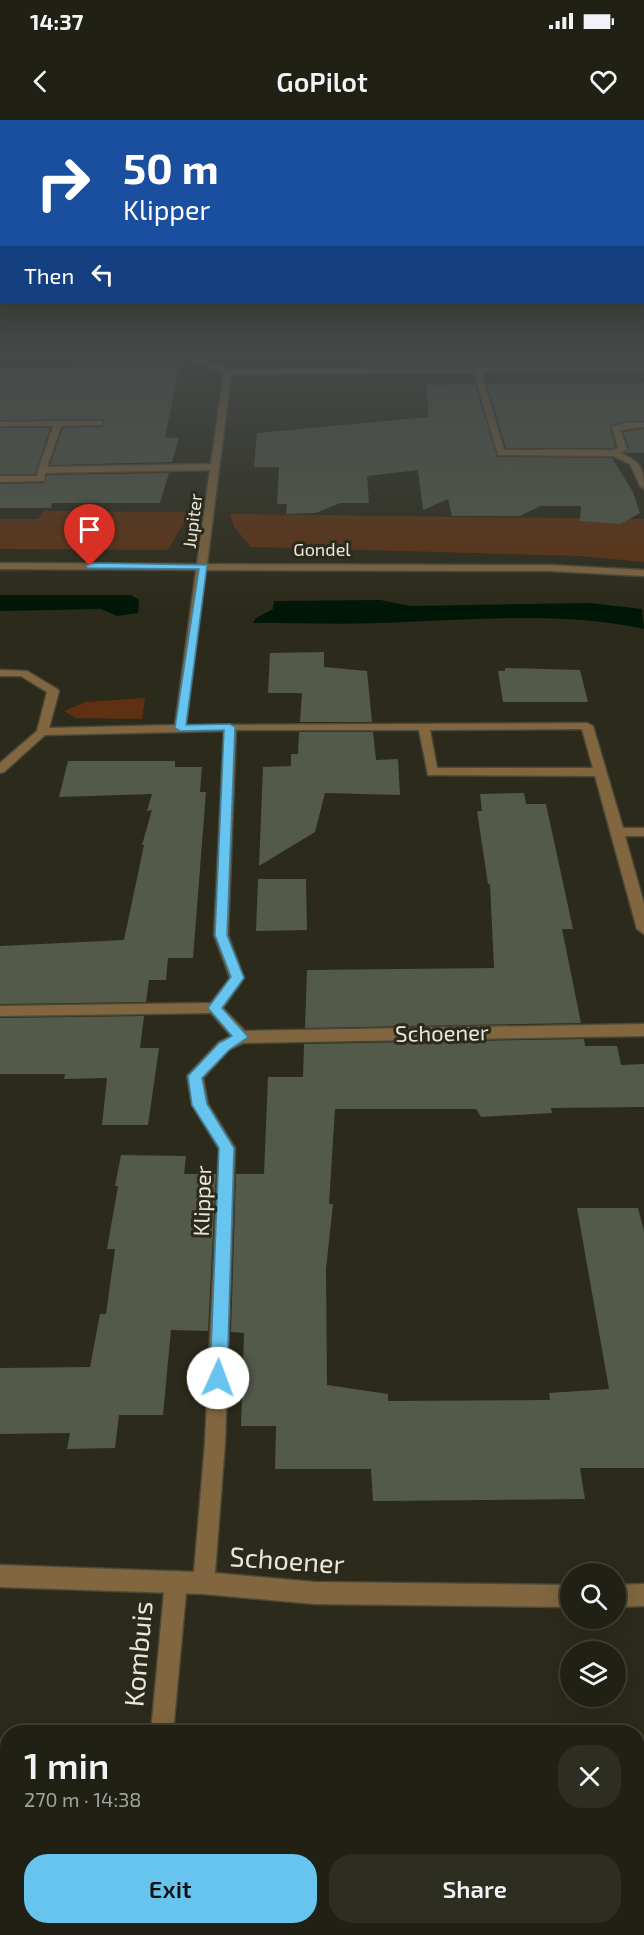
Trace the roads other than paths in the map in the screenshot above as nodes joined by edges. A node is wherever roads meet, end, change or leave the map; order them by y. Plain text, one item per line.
1 (52, 441) edge
2 (219, 441) edge
3 (497, 441) edge
4 (620, 441) edge
5 (614, 453) junction
6 (216, 467) junction
7 (42, 470) junction
8 (0, 479) edge
9 (644, 486) edge
10 (0, 566) edge
11 (204, 566) junction
12 (644, 573) edge
13 (0, 673) edge
14 (424, 726) junction
15 (230, 727) junction
16 (180, 728) junction
17 (42, 732) junction
18 (0, 769) edge
19 (601, 772) junction
20 (618, 832) junction
21 (644, 832) edge
22 (644, 929) edge
23 (215, 1008) junction
24 (0, 1011) edge
25 (644, 1029) edge
26 (241, 1037) junction
27 (0, 1576) edge
28 (176, 1582) junction
29 (204, 1583) junction
30 (644, 1595) edge
31 (560, 1596) edge
32 (626, 1596) edge
33 (163, 1725) edge

1 - 7 street
2 - 6 street, Jupiter
3 - 5 street
4 - 5 street
5 - 9 street
6 - 7 street
6 - 11 street, Jupiter
7 - 8 street
10 - 11 street, Gondel
11 - 12 street, Gondel
11 - 16 street
13 - 17 street
14 - 15 street
14 - 19 street
14 - 19 street
15 - 16 street
15 - 23 street
16 - 17 street
17 - 18 street
19 - 20 street
20 - 21 street
20 - 22 street
23 - 24 street
23 - 26 street
25 - 26 street, Schoener
26 - 29 street, Klipper
27 - 28 street, Schoener
28 - 29 street, Schoener
28 - 33 street, Kombuis
29 - 31 street, Schoener
30 - 32 street

